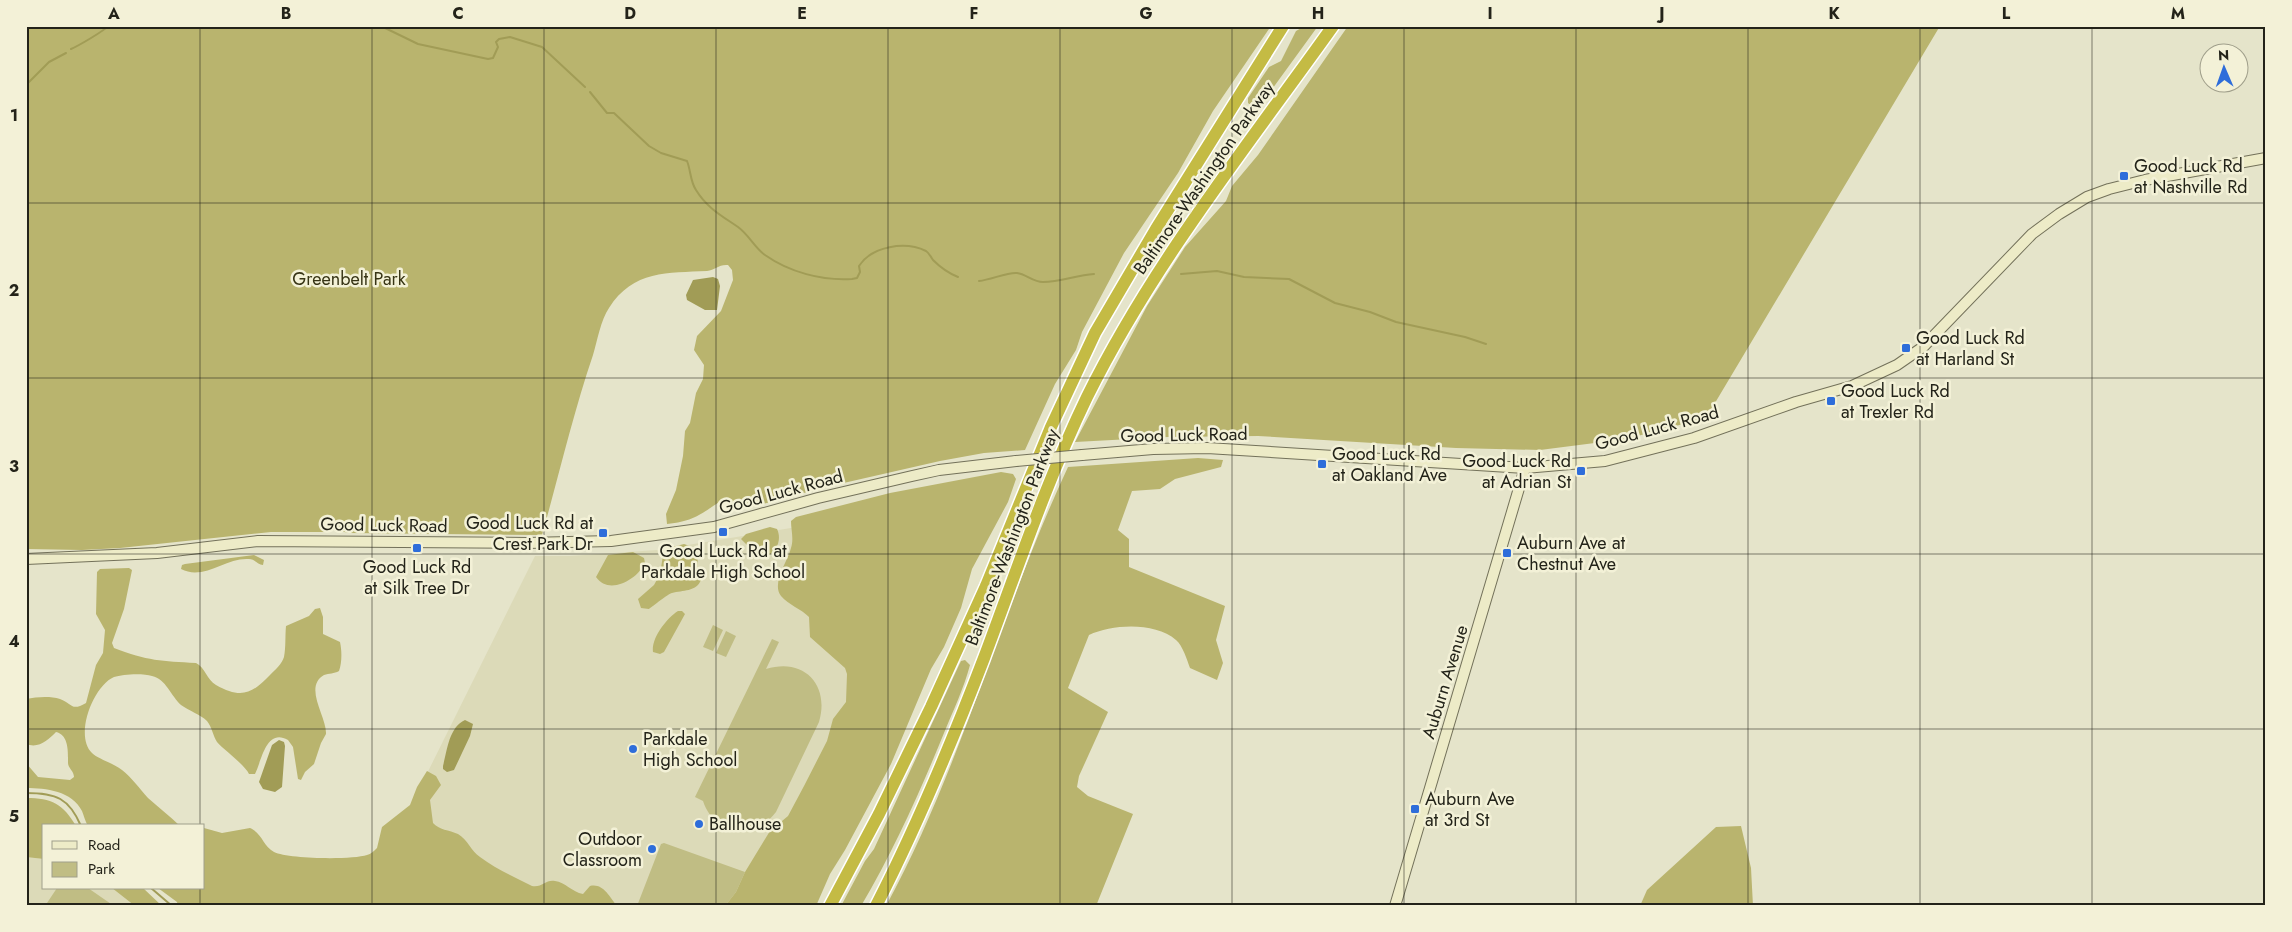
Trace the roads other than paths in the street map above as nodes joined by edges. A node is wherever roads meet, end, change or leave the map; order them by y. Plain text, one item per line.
1 (1283, 26) edge
2 (1333, 26) edge
3 (2266, 158) edge
4 (1525, 468) junction
5 (26, 559) edge
6 (830, 906) edge
7 (876, 906) edge
8 (1394, 906) edge

1 - 6 highway, Baltimore-Washington Parkway
2 - 7 highway, Baltimore-Washington Parkway
3 - 4 main road, Good Luck Road
4 - 5 main road, Good Luck Road, bridge
4 - 8 main road, Auburn Avenue

